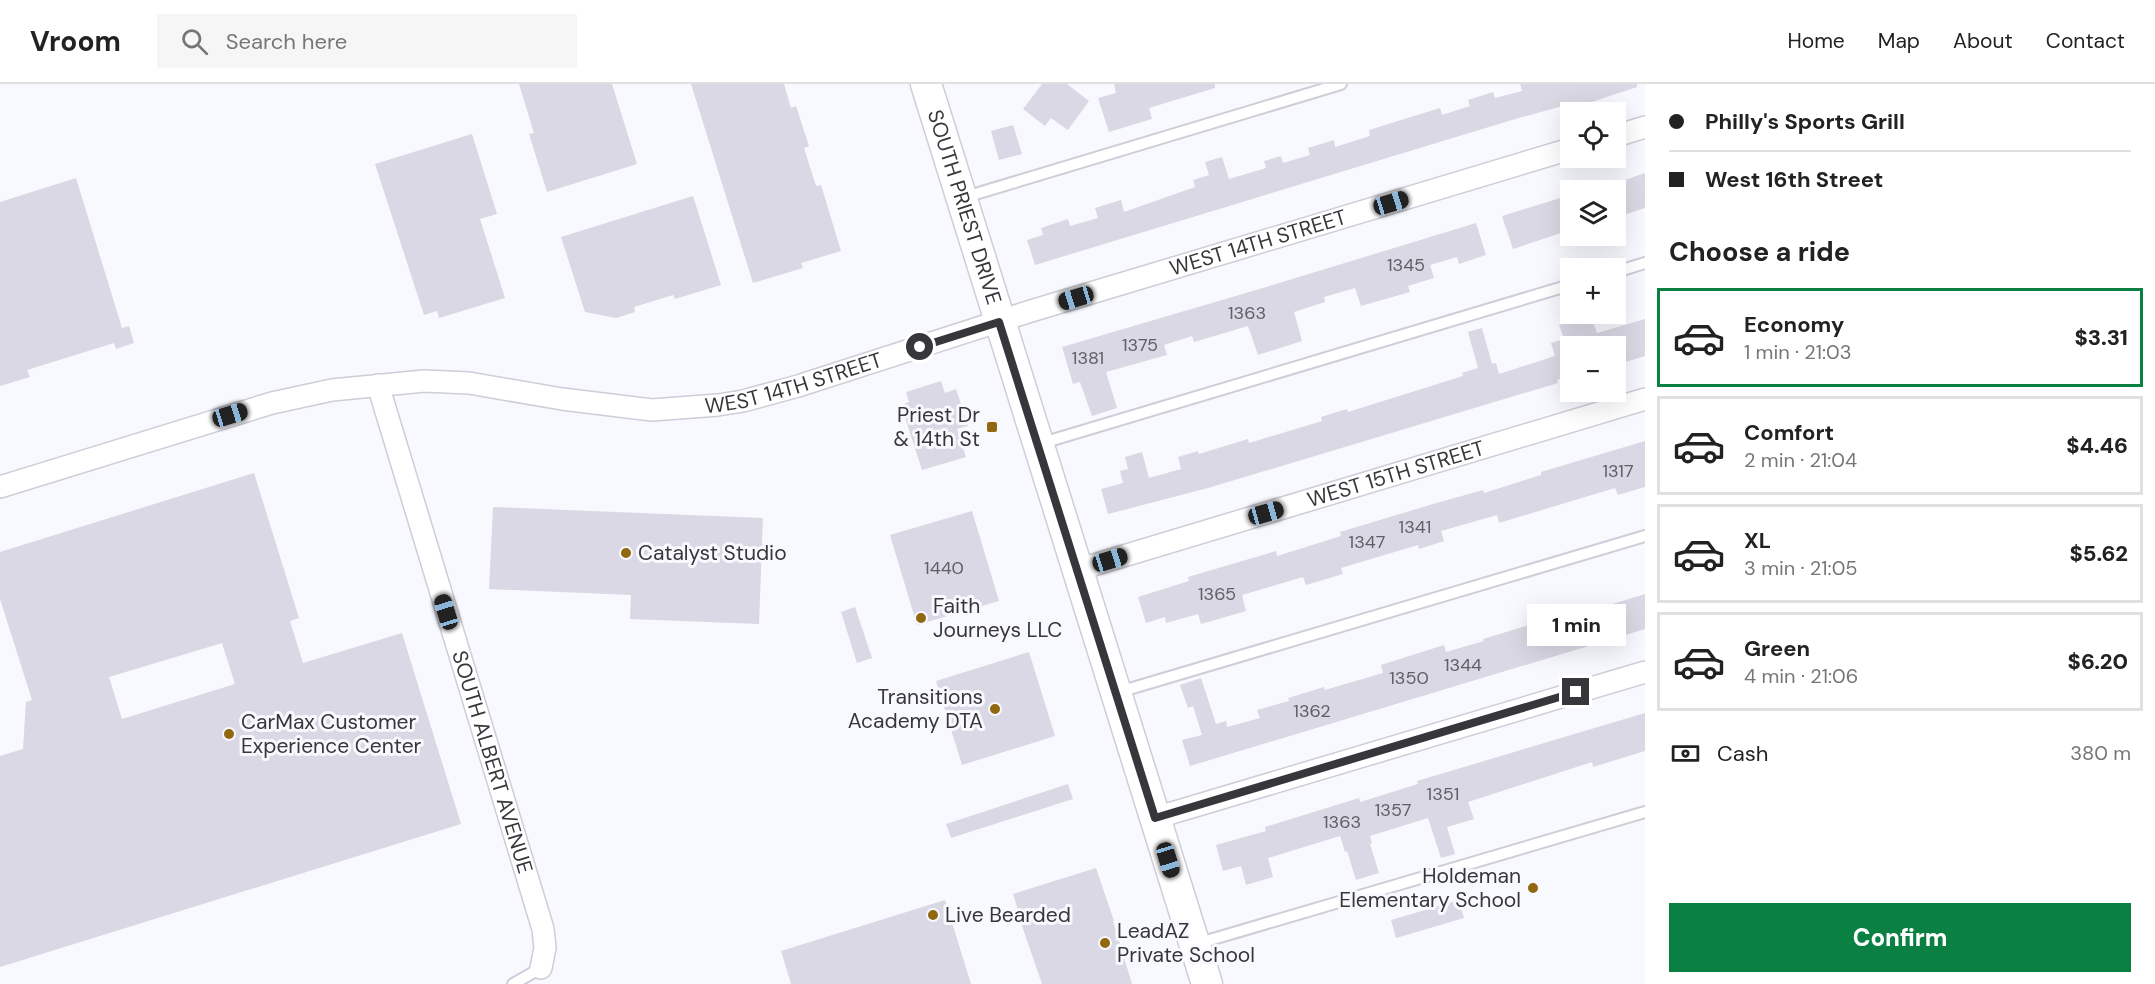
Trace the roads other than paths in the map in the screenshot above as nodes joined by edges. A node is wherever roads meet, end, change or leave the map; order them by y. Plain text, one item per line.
1 (926, 84) edge
2 (1341, 84) edge
3 (1645, 127) edge
4 (1626, 133) edge
5 (1560, 152) edge
6 (961, 198) junction
7 (1645, 263) edge
8 (1626, 269) edge
9 (1560, 288) edge
10 (999, 322) junction
11 (378, 385) junction
12 (1645, 399) edge
13 (1038, 445) junction
14 (0, 487) edge
15 (1645, 536) edge
16 (1077, 570) junction
17 (1645, 672) edge
18 (1116, 693) junction
19 (1645, 812) edge
20 (1155, 818) junction
21 (1195, 945) junction
22 (540, 968) joint
23 (513, 984) edge
24 (1207, 984) edge

1 - 6 main road, SOUTH PRIEST DRIVE
2 - 6 lane
3 - 4 street
5 - 10 street, WEST 14TH STREET
6 - 10 main road, SOUTH PRIEST DRIVE
7 - 8 lane
9 - 13 lane
10 - 11 street, WEST 14TH STREET
10 - 13 main road, SOUTH PRIEST DRIVE
11 - 14 street, WEST 14TH STREET
11 - 22 street, SOUTH ALBERT AVENUE
12 - 16 street, WEST 15TH STREET
13 - 16 main road, SOUTH PRIEST DRIVE
15 - 18 lane
16 - 18 main road, SOUTH PRIEST DRIVE
17 - 20 street
18 - 20 main road, SOUTH PRIEST DRIVE
19 - 21 lane
20 - 21 main road, SOUTH PRIEST DRIVE
21 - 24 main road, SOUTH PRIEST DRIVE
22 - 23 lane

